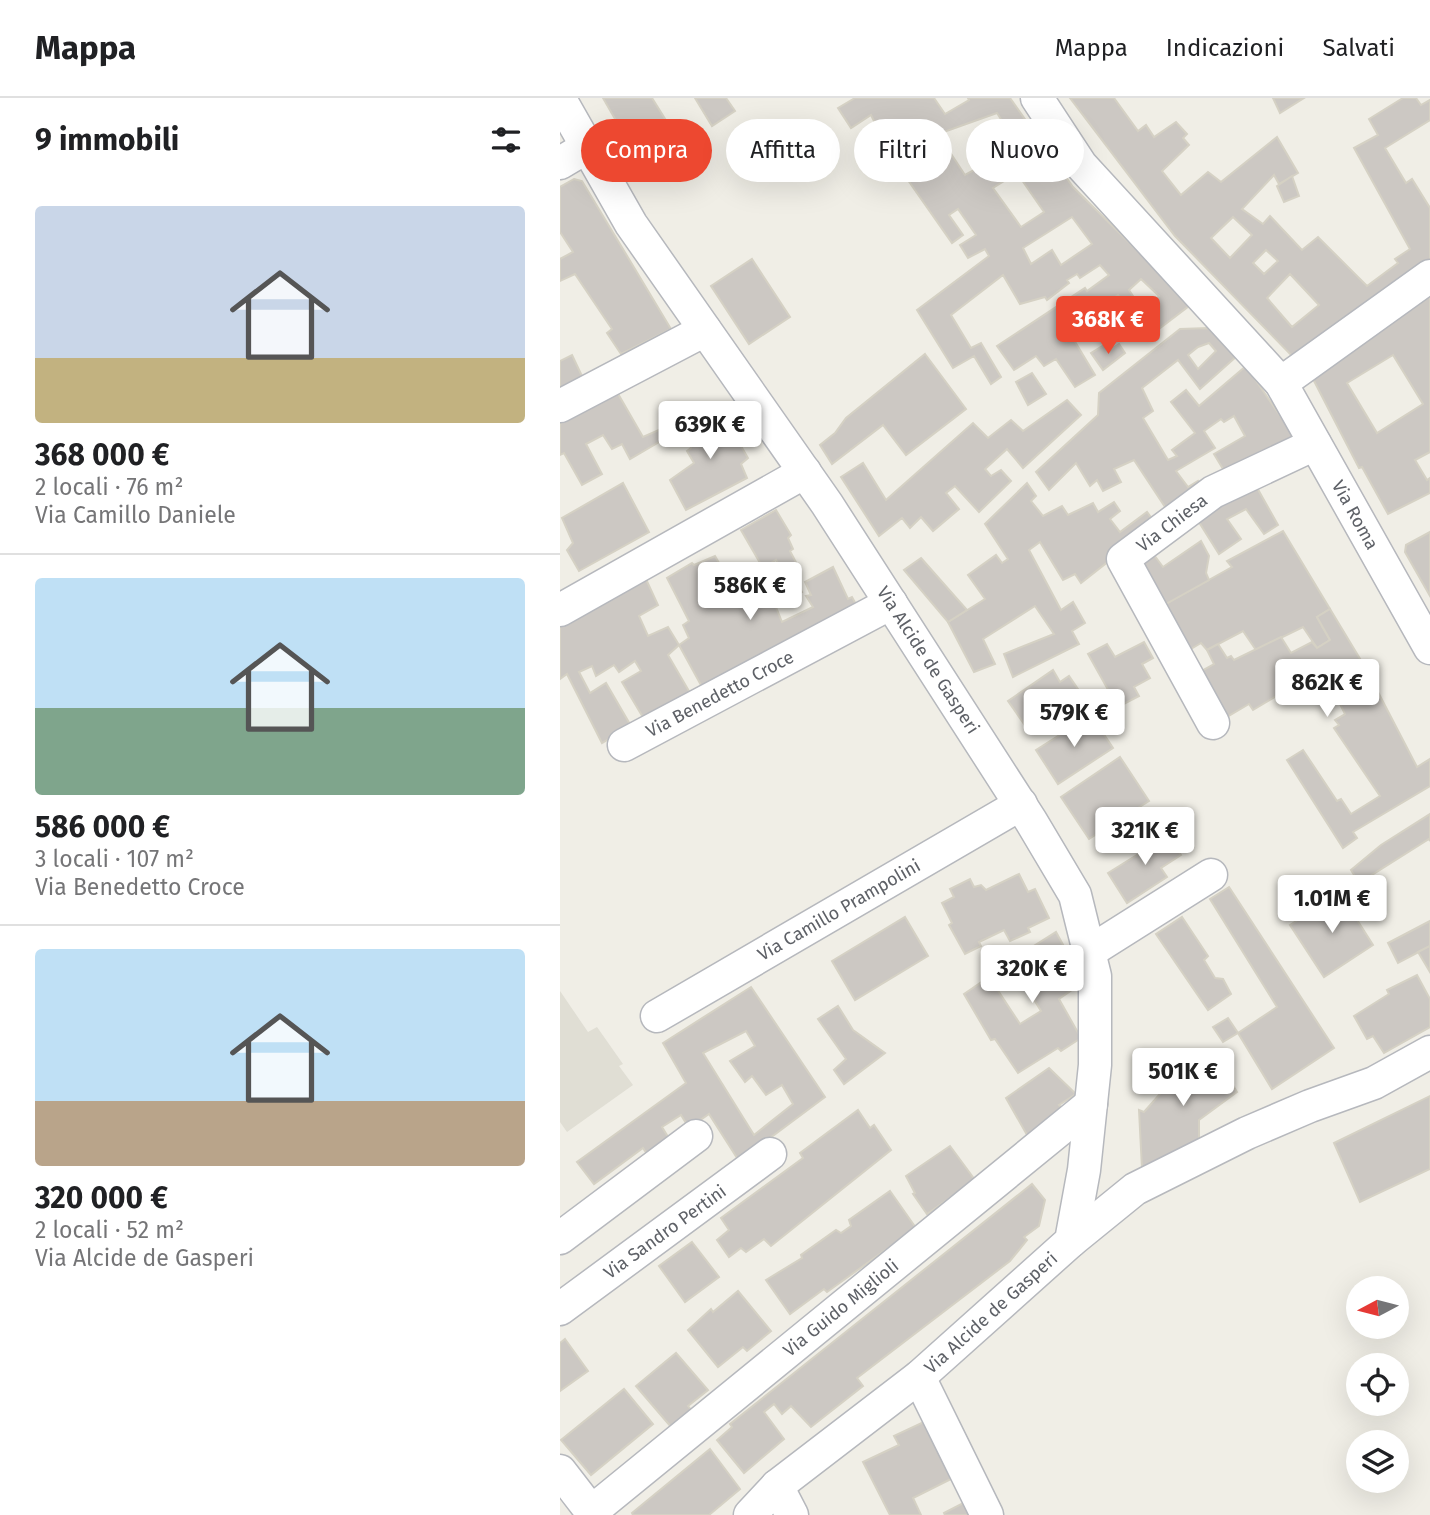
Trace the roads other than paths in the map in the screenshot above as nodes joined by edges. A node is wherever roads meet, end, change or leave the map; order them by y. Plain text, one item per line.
1 (1037, 98) edge
2 (560, 99) edge
3 (581, 136) edge
4 (581, 151) edge
5 (560, 163) edge
6 (607, 182) edge
7 (1430, 276) edge
8 (705, 330) junction
9 (1281, 383) junction
10 (560, 406) edge
11 (1315, 444) junction
12 (805, 472) junction
13 (891, 603) junction
14 (560, 610) edge
15 (1430, 648) edge
16 (1213, 723) dead end
17 (624, 745) dead end
18 (1021, 804) junction
19 (1211, 875) dead end
20 (1089, 953) junction
21 (657, 1016) dead end
22 (1430, 1052) edge
23 (1091, 1104) junction
24 (696, 1136) dead end
25 (770, 1154) dead end
26 (560, 1238) edge
27 (1071, 1241) junction
28 (560, 1309) edge
29 (919, 1377) junction
30 (560, 1471) edge
31 (777, 1486) junction
32 (592, 1513) edge
33 (750, 1515) edge
34 (792, 1515) edge
35 (987, 1515) edge

1 - 9 street, Via Roma
2 - 3 street, Via Alcide de Gasperi
4 - 5 street
6 - 8 street, Via Alcide de Gasperi
7 - 9 street
8 - 10 street
8 - 12 street, Via Alcide de Gasperi
9 - 11 street, Via Roma
11 - 15 street, Via Roma
11 - 16 street, Via Chiesa
12 - 13 street, Via Alcide de Gasperi
12 - 14 street
13 - 17 street, Via Benedetto Croce
13 - 18 street, Via Alcide de Gasperi
18 - 20 street, Via Alcide de Gasperi
18 - 21 street, Via Camillo Prampolini
19 - 20 street
20 - 23 street, Via Alcide de Gasperi
22 - 27 street
23 - 27 street, Via Alcide de Gasperi
23 - 32 street, Via Guido Miglioli
24 - 26 street
25 - 28 street, Via Sandro Pertini
27 - 29 street, Via Alcide de Gasperi
29 - 31 street, Via Alcide de Gasperi
29 - 35 street
30 - 32 street
31 - 33 street, Via Alcide de Gasperi
31 - 34 street

